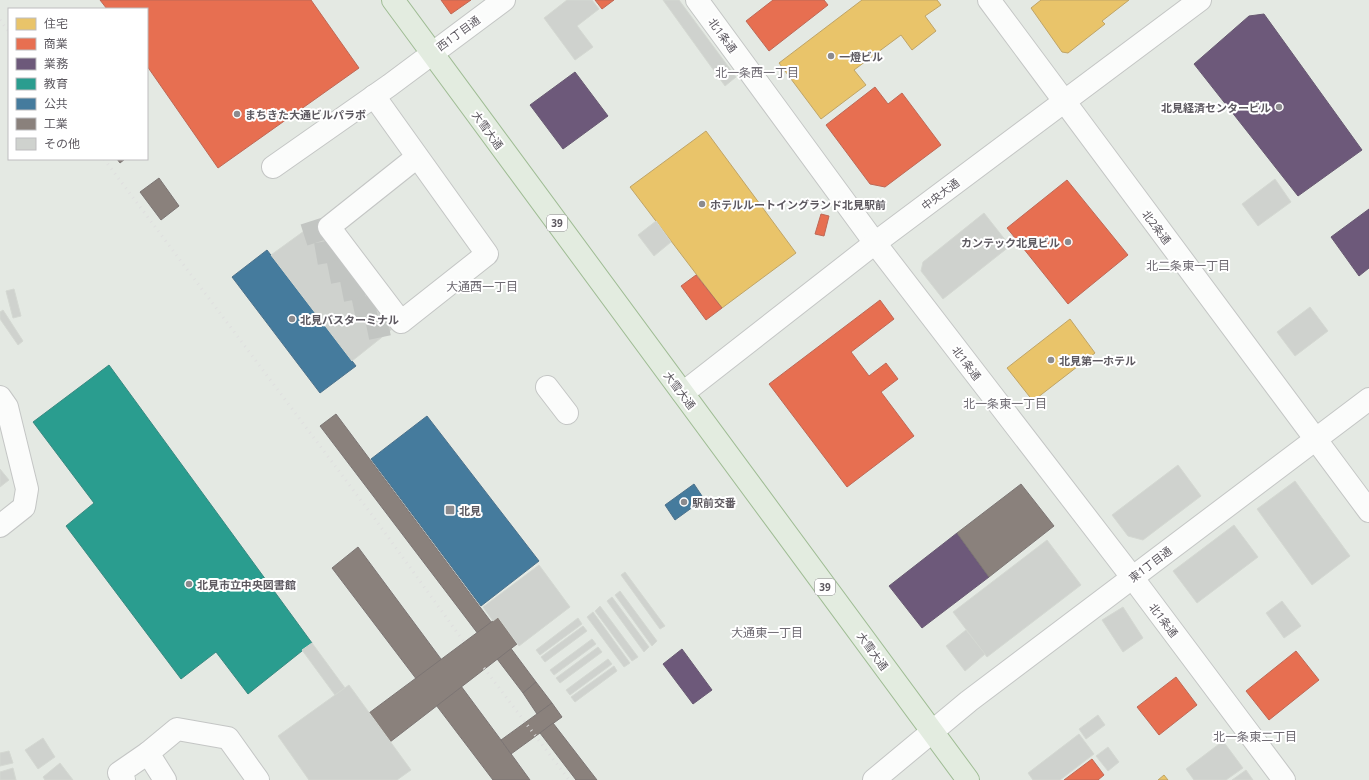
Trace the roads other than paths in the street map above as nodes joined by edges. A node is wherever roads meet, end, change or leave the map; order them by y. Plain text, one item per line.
1 (393, 0) edge
2 (504, 0) edge
3 (697, 0) edge
4 (989, 0) edge
5 (1200, 0) edge
6 (432, 52) junction
7 (374, 96) junction
8 (1065, 102) junction
9 (417, 157) junction
10 (274, 167) dead end
11 (875, 243) junction
12 (547, 386) dead end
13 (682, 393) junction
14 (0, 398) edge
15 (1369, 399) edge
16 (567, 413) dead end
17 (1317, 439) junction
18 (1369, 511) edge
19 (0, 526) edge
20 (1132, 577) junction
21 (931, 731) junction
22 (148, 753) junction
23 (124, 780) edge
24 (165, 780) edge
25 (258, 780) edge
26 (874, 780) edge
27 (968, 780) edge
28 (1284, 780) edge

1 - 6 highway, 大雪大通 / 39
2 - 6 street, 西1丁目通
3 - 11 street, 北1条通
4 - 8 street, 北2条通
5 - 8 street, 中央大通
6 - 7 street, 西1丁目通
6 - 13 highway, 大雪大通 / 39
7 - 9 street
7 - 10 street, 西1丁目通
8 - 11 street, 中央大通
8 - 17 street, 北2条通
9 - 9 street
11 - 13 street, 中央大通
11 - 20 street, 北1条通
12 - 16 street
13 - 21 highway, 大雪大通 / 39
14 - 19 street
15 - 17 street, 東1丁目通
17 - 18 street, 北2条通
17 - 20 street, 東1丁目通
20 - 21 street, 東1丁目通
20 - 28 street, 北1条通
21 - 26 street, 東1丁目通
21 - 27 highway, 大雪大通 / 39
22 - 23 street
22 - 24 street
22 - 25 street

